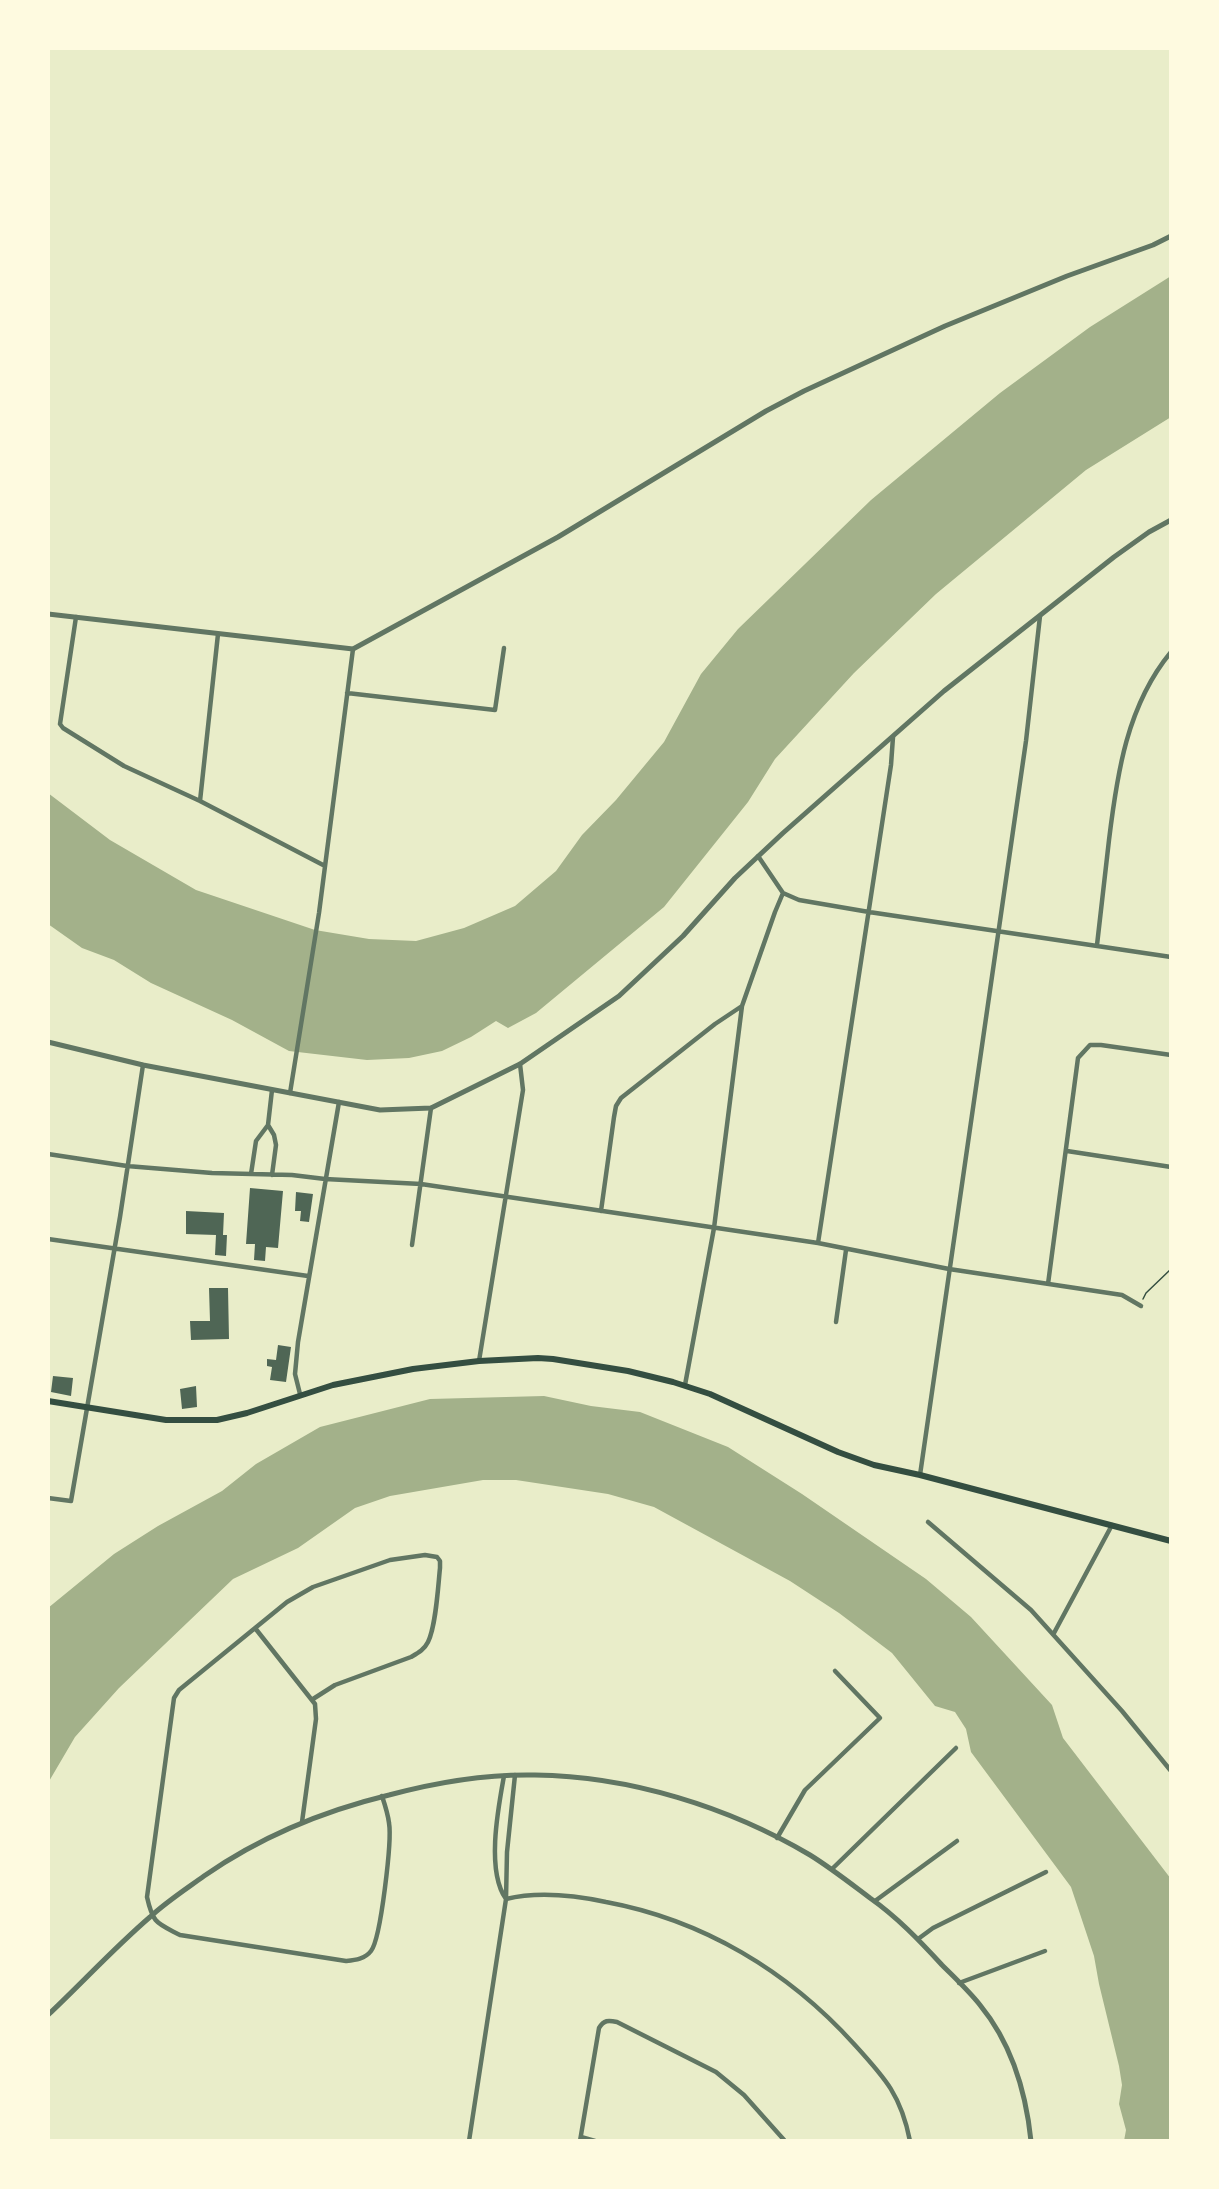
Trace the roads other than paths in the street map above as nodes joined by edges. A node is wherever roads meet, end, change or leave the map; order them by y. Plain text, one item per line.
1 (1171, 236) edge
2 (1171, 520) edge
3 (48, 614) edge
4 (1040, 616) junction
5 (76, 617) junction
6 (218, 634) junction
7 (504, 648) dead end
8 (353, 649) junction
9 (1171, 652) edge
10 (347, 693) junction
11 (892, 737) junction
12 (200, 801) junction
13 (758, 856) junction
14 (325, 866) junction
15 (783, 893) junction
16 (869, 912) junction
17 (999, 931) junction
18 (1097, 945) junction
19 (1171, 957) edge
20 (742, 1006) junction
21 (48, 1042) edge
22 (1171, 1055) edge
23 (520, 1064) junction
24 (143, 1065) junction
25 (272, 1090) junction
26 (290, 1093) junction
27 (339, 1102) junction
28 (430, 1108) junction
29 (268, 1125) junction
30 (1066, 1151) junction
31 (48, 1154) edge
32 (128, 1166) junction
33 (1171, 1167) edge
34 (251, 1174) junction
35 (272, 1175) junction
36 (325, 1179) junction
37 (421, 1184) junction
38 (507, 1197) junction
39 (601, 1211) junction
40 (714, 1228) junction
41 (48, 1239) edge
42 (818, 1244) junction
43 (412, 1245) dead end
44 (115, 1248) junction
45 (846, 1250) junction
46 (949, 1269) junction
47 (308, 1276) junction
48 (1048, 1284) junction
49 (1141, 1306) road end
50 (836, 1323) dead end
51 (479, 1361) junction
52 (685, 1385) junction
53 (300, 1394) junction
54 (48, 1401) edge
55 (86, 1407) junction
56 (920, 1475) junction
57 (48, 1498) edge
58 (928, 1522) dead end
59 (1113, 1525) junction
60 (1171, 1541) edge
61 (255, 1628) junction
62 (1053, 1633) junction
63 (835, 1671) dead end
64 (313, 1699) junction
65 (956, 1748) dead end
66 (1171, 1771) edge
67 (515, 1775) junction
68 (504, 1776) junction
69 (382, 1796) junction
70 (302, 1822) junction
71 (777, 1838) junction
72 (957, 1841) dead end
73 (832, 1869) junction
74 (1046, 1872) dead end
75 (506, 1899) junction
76 (875, 1901) junction
77 (151, 1916) junction
78 (918, 1939) junction
79 (1045, 1951) dead end
80 (959, 1983) junction
81 (48, 2016) edge
82 (581, 2139) edge
83 (469, 2141) edge
84 (595, 2141) edge
85 (785, 2141) edge
86 (910, 2141) edge
87 (1031, 2141) edge

1 - 8 street
2 - 4 street
3 - 5 street
4 - 11 street
4 - 17 street
5 - 6 street
5 - 12 street
6 - 8 street
6 - 12 street
7 - 10 street
8 - 10 street
9 - 18 street
10 - 14 street
11 - 13 street
11 - 16 street
12 - 14 street
13 - 15 street
13 - 23 street
14 - 26 street
15 - 16 street
15 - 20 street
16 - 17 street
16 - 42 street
17 - 18 street
17 - 46 street
18 - 19 street
20 - 39 street
20 - 40 street
21 - 24 street
22 - 30 street
23 - 28 street
23 - 38 street
24 - 25 street
24 - 32 street
25 - 26 street
25 - 29 street
26 - 27 street
27 - 28 street
27 - 36 street
28 - 37 street
29 - 34 street
29 - 35 street
30 - 33 street
30 - 48 street
31 - 32 street
32 - 34 street
32 - 44 street
34 - 35 street
35 - 36 street
36 - 37 street
36 - 47 street
37 - 38 street
37 - 43 street
38 - 39 street
38 - 51 street
39 - 40 street
40 - 42 street
40 - 52 street
41 - 44 street
42 - 45 street
44 - 47 street
44 - 55 street
45 - 46 street
45 - 50 street
46 - 48 street
46 - 56 street
47 - 53 street
48 - 49 street
51 - 52 main road
51 - 53 main road
52 - 56 main road
53 - 55 main road
54 - 55 main road
55 - 57 street
56 - 59 main road
58 - 62 street
59 - 60 main road
59 - 62 street
61 - 64 street
61 - 64 street
61 - 77 street
62 - 66 street
63 - 71 street
64 - 70 street
65 - 73 street
67 - 68 street
67 - 71 street
67 - 75 street
68 - 69 street
68 - 75 street
69 - 70 street
69 - 77 street
70 - 77 street
71 - 73 street
72 - 76 street
73 - 76 street
74 - 78 street
75 - 83 street
75 - 86 street
76 - 78 street
77 - 81 street
78 - 80 street
79 - 80 street
80 - 87 street
82 - 84 street
82 - 85 street

